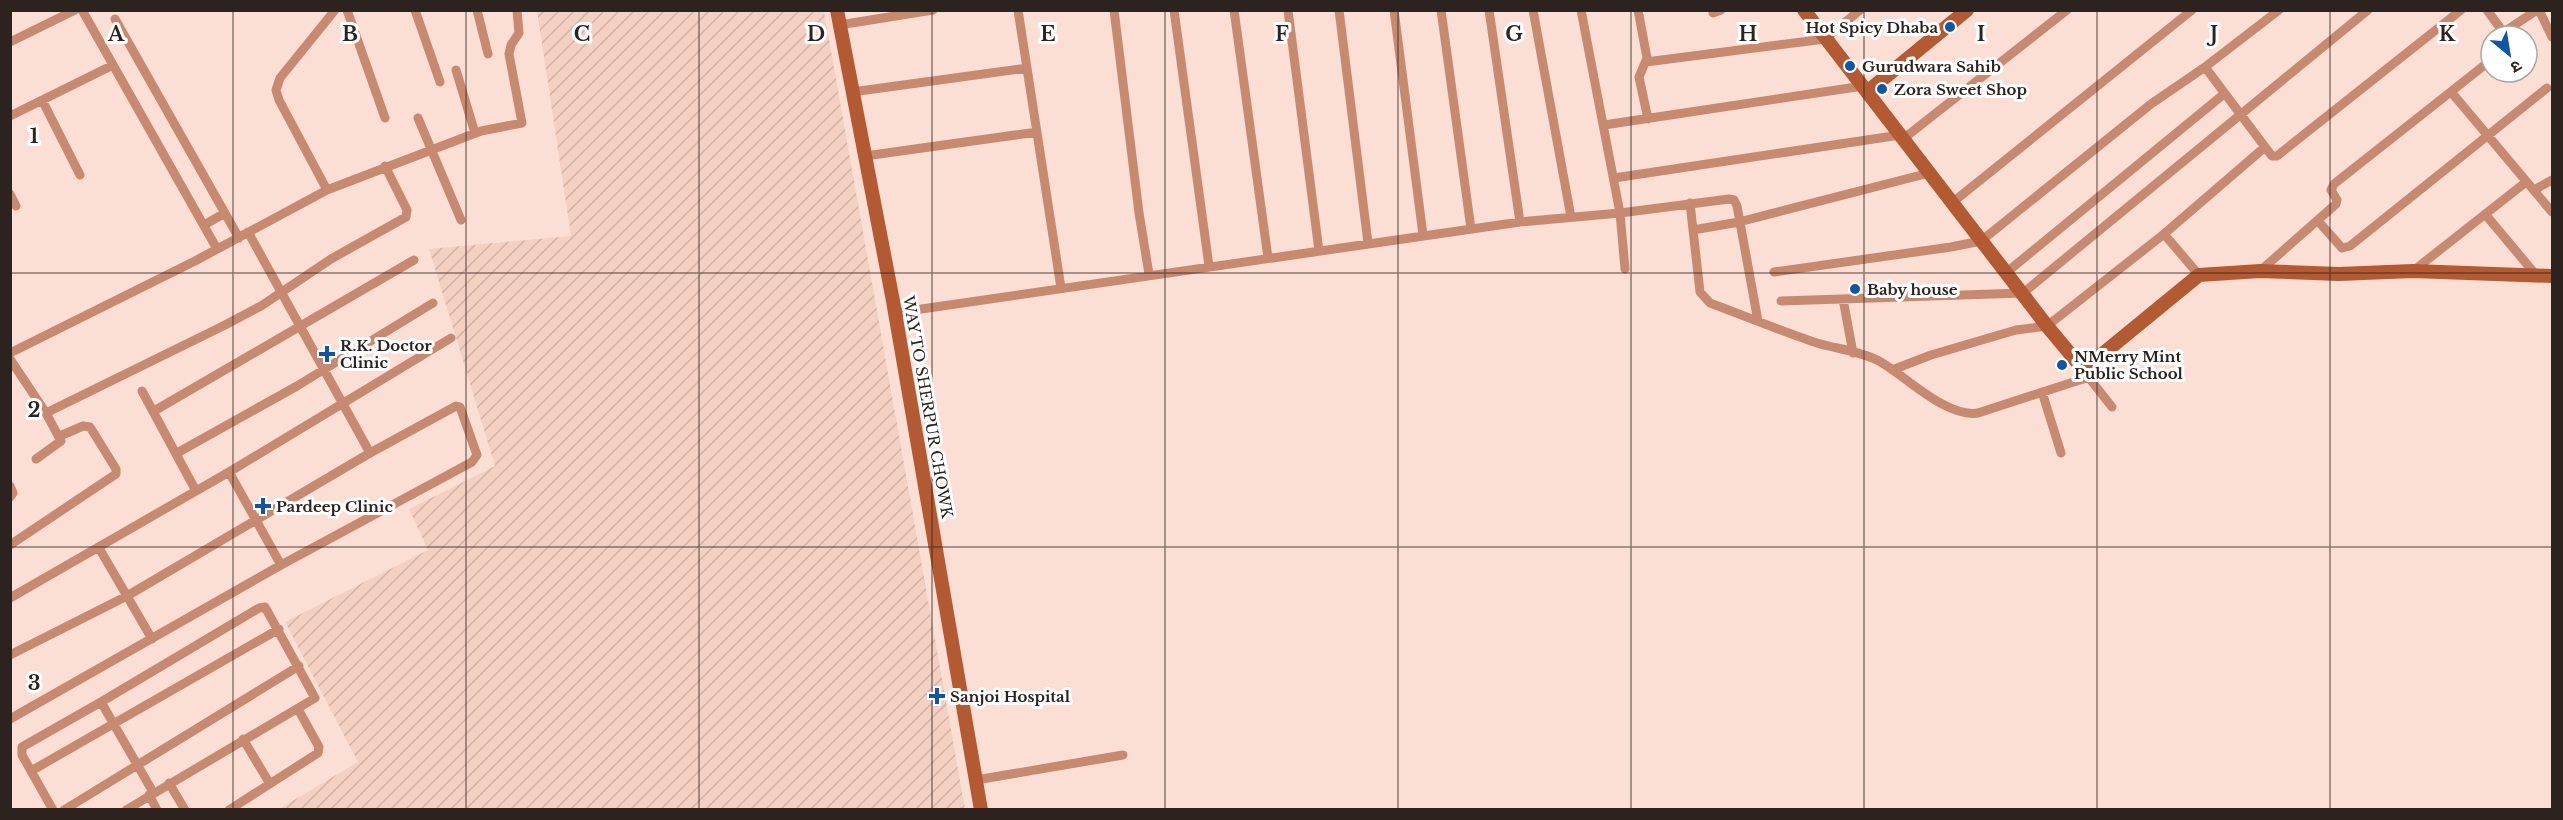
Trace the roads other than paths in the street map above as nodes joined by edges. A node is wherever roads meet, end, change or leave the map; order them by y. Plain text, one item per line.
1 (75, 10) edge
2 (82, 10) edge
3 (335, 10) edge
4 (347, 10) edge
5 (415, 10) edge
6 (477, 10) edge
7 (517, 10) edge
8 (837, 10) edge
9 (933, 10) edge
10 (1018, 10) edge
11 (1114, 10) edge
12 (1174, 10) edge
13 (1234, 10) edge
14 (1288, 10) edge
15 (1339, 10) edge
16 (1394, 10) edge
17 (1442, 10) edge
18 (1489, 10) edge
19 (1533, 10) edge
20 (1581, 10) edge
21 (1638, 10) edge
22 (1804, 10) edge
23 (1860, 10) edge
24 (1967, 10) edge
25 (2067, 10) edge
26 (2192, 10) edge
27 (2279, 10) edge
28 (2368, 10) edge
29 (2461, 10) edge
30 (2487, 10) edge
31 (2534, 12) edge
32 (115, 19) dead end
33 (2498, 24) edge
34 (2518, 24) edge
35 (839, 25) junction
36 (2553, 37) edge
37 (1825, 39) junction
38 (10, 42) edge
39 (488, 54) dead end
40 (1646, 62) junction
41 (113, 65) junction
42 (2205, 67) junction
43 (1027, 68) junction
44 (456, 70) dead end
45 (2479, 70) edge
46 (440, 82) dead end
47 (2547, 88) dead end
48 (1865, 89) junction
49 (852, 92) junction
50 (2452, 93) junction
51 (2224, 94) junction
52 (42, 100) junction
53 (10, 116) edge
54 (2239, 116) junction
55 (385, 118) dead end
56 (418, 118) dead end
57 (1648, 119) junction
58 (1604, 125) junction
59 (1037, 132) junction
60 (475, 134) junction
61 (2486, 135) junction
62 (1902, 137) junction
63 (2265, 147) junction
64 (431, 149) junction
65 (865, 156) junction
66 (385, 166) junction
67 (1929, 173) junction
68 (80, 175) dead end
69 (1614, 178) junction
70 (2553, 180) edge
71 (2526, 182) junction
72 (327, 190) junction
73 (2534, 190) junction
74 (10, 194) edge
75 (1953, 202) junction
76 (1690, 203) junction
77 (16, 206) dead end
78 (2553, 212) edge
79 (225, 213) junction
80 (1620, 213) junction
81 (2485, 214) junction
82 (1571, 217) junction
83 (461, 220) dead end
84 (2318, 221) junction
85 (1520, 222) junction
86 (1739, 222) junction
87 (204, 225) junction
88 (1472, 229) junction
89 (1693, 230) junction
90 (248, 232) junction
91 (2164, 234) junction
92 (1423, 235) junction
93 (239, 238) junction
94 (1981, 241) junction
95 (1368, 243) junction
96 (218, 249) junction
97 (1320, 251) junction
98 (1268, 258) junction
99 (414, 260) dead end
100 (1209, 266) junction
101 (1625, 269) dead end
102 (2260, 271) junction
103 (2414, 271) junction
104 (1774, 272) dead end
105 (2007, 272) junction
106 (1149, 274) junction
107 (2199, 275) junction
108 (2536, 275) junction
109 (2553, 276) edge
110 (1061, 288) junction
111 (281, 292) junction
112 (2023, 293) junction
113 (1843, 299) junction
114 (1780, 301) dead end
115 (433, 303) dead end
116 (894, 313) junction
117 (1758, 321) junction
118 (2047, 326) junction
119 (299, 327) junction
120 (451, 338) dead end
121 (10, 353) edge
122 (1854, 353) junction
123 (10, 359) edge
124 (2080, 364) junction
125 (323, 370) junction
126 (1892, 370) junction
127 (2089, 377) junction
128 (142, 391) dead end
129 (2042, 392) junction
130 (343, 403) junction
131 (2112, 407) dead end
132 (154, 411) junction
133 (46, 413) junction
134 (60, 436) junction
135 (177, 453) junction
136 (370, 453) junction
137 (2061, 453) dead end
138 (36, 459) dead end
139 (229, 472) junction
140 (10, 486) edge
141 (196, 491) junction
142 (10, 497) edge
143 (256, 520) junction
144 (10, 545) edge
145 (99, 548) junction
146 (280, 565) junction
147 (127, 596) junction
148 (10, 598) edge
149 (279, 629) junction
150 (152, 639) junction
151 (10, 655) edge
152 (299, 666) junction
153 (101, 702) junction
154 (298, 709) junction
155 (10, 719) edge
156 (113, 723) junction
157 (243, 739) junction
158 (1123, 755) dead end
159 (137, 765) junction
160 (31, 771) junction
161 (976, 780) junction
162 (169, 783) junction
163 (270, 784) junction
164 (151, 794) junction
165 (53, 810) edge
166 (64, 810) edge
167 (126, 810) edge
168 (157, 810) edge
169 (184, 810) edge
170 (229, 810) edge
171 (981, 810) edge

1 - 38 street
2 - 41 street
3 - 72 street
4 - 55 street
5 - 46 street
6 - 39 street
7 - 60 street
8 - 35 street, WAY TO SHERPUR CHOWK
9 - 35 street
10 - 43 street
11 - 106 street
12 - 100 street
13 - 98 street
14 - 97 street
15 - 95 street
16 - 92 street
17 - 88 street
18 - 85 street
19 - 82 street
20 - 58 street
21 - 40 street
22 - 37 street
23 - 37 street
24 - 48 street
25 - 62 street
26 - 75 street
27 - 42 street
28 - 54 street
29 - 63 street
30 - 33 street
31 - 34 street
31 - 36 street
32 - 79 street
35 - 49 street, WAY TO SHERPUR CHOWK
37 - 40 street
37 - 48 street
40 - 57 street
41 - 52 street
41 - 87 street
42 - 51 street
42 - 94 street
43 - 49 street
43 - 59 street
44 - 60 street
45 - 50 street
47 - 61 street
48 - 57 street
48 - 62 street
49 - 65 street, WAY TO SHERPUR CHOWK
50 - 61 street
50 - 84 street
51 - 54 street
51 - 105 street
52 - 53 street
52 - 68 street
54 - 63 street
54 - 112 street
56 - 64 street
57 - 58 street
58 - 69 street
59 - 65 street
59 - 110 street
60 - 64 street
61 - 71 street
61 - 84 street
62 - 67 street
62 - 69 street
63 - 91 street
64 - 66 street
64 - 83 street
65 - 116 street, WAY TO SHERPUR CHOWK
66 - 72 street
66 - 111 street
67 - 75 street
67 - 86 street
69 - 80 street
70 - 73 street
71 - 73 street
71 - 81 street
72 - 90 street
73 - 78 street
74 - 77 street
75 - 94 street
76 - 80 street
76 - 86 street
76 - 89 street
79 - 87 street
79 - 93 street
80 - 82 street
80 - 101 street
81 - 103 street
81 - 108 street
82 - 85 street
84 - 102 street
85 - 88 street
86 - 89 street
86 - 117 street
87 - 96 street
88 - 92 street
89 - 117 street
90 - 93 street
90 - 111 street
91 - 107 street
91 - 118 street
92 - 95 street
93 - 96 street
94 - 104 street
94 - 105 street
95 - 97 street
96 - 121 street
97 - 98 street
98 - 100 street
99 - 119 street
100 - 106 street
102 - 103 street
102 - 107 street
103 - 108 street
105 - 112 street
106 - 110 street
107 - 124 street
108 - 109 street
110 - 116 street
111 - 119 street
111 - 133 street
112 - 113 street
112 - 118 street
113 - 114 street
113 - 122 street
115 - 125 street
116 - 161 street, WAY TO SHERPUR CHOWK
117 - 122 street
118 - 124 street
118 - 126 street
119 - 125 street
119 - 132 street
120 - 130 street
122 - 126 street
123 - 133 street
124 - 127 street
125 - 130 street
125 - 135 street
126 - 129 street
127 - 129 street
127 - 131 street
128 - 132 street
129 - 137 street
130 - 136 street
130 - 139 street
132 - 135 street
133 - 134 street
134 - 138 street
134 - 144 street
135 - 141 street
136 - 143 street
136 - 146 street
139 - 141 street
139 - 143 street
140 - 142 street
141 - 145 street
143 - 146 street
143 - 147 street
145 - 147 street
145 - 148 street
146 - 150 street
147 - 150 street
147 - 151 street
149 - 152 street
149 - 153 street
149 - 156 street
150 - 155 street
152 - 154 street
152 - 159 street
153 - 156 street
153 - 160 street
154 - 157 street
154 - 163 street
156 - 159 street
156 - 160 street
157 - 162 street
157 - 163 street
158 - 161 street
159 - 164 street
159 - 166 street
160 - 165 street
161 - 171 street, WAY TO SHERPUR CHOWK
162 - 164 street
162 - 169 street
163 - 170 street
164 - 167 street
164 - 168 street

